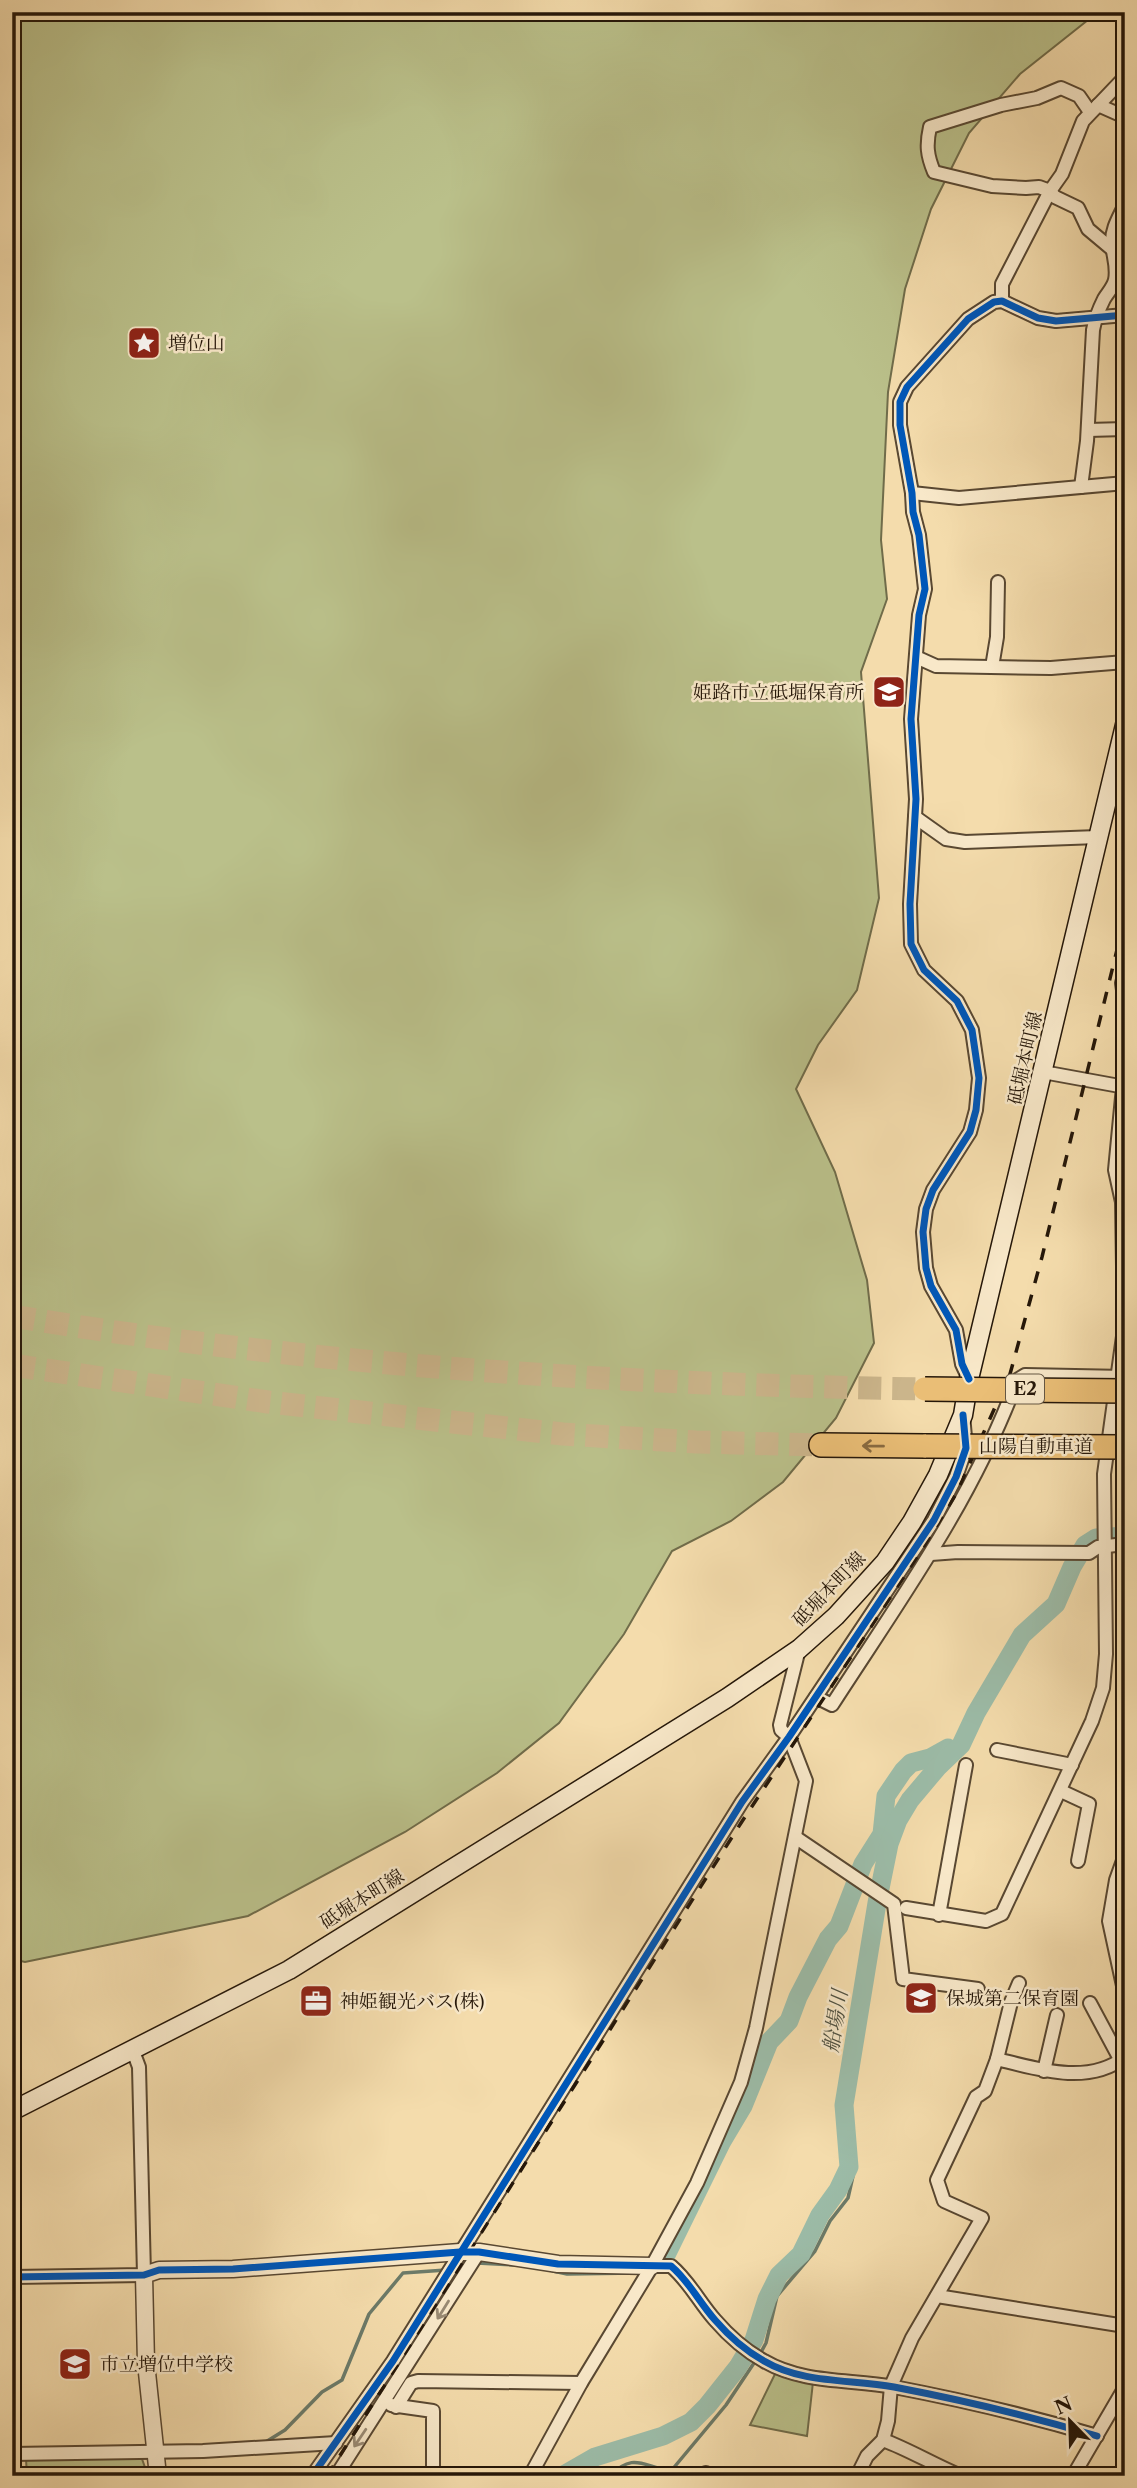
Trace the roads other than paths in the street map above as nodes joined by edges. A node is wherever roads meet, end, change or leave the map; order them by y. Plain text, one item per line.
1 (1125, 77) edge
2 (1094, 108) junction
3 (1125, 117) edge
4 (1050, 191) junction
5 (1125, 204) edge
6 (1113, 250) junction
7 (1002, 300) junction
8 (1125, 315) edge
9 (1095, 316) junction
10 (1125, 429) edge
11 (1088, 430) junction
12 (1125, 483) edge
13 (1081, 487) junction
14 (912, 493) junction
15 (998, 582) dead end
16 (916, 657) junction
17 (1125, 662) edge
18 (992, 667) junction
19 (1125, 725) edge
20 (915, 817) junction
21 (1098, 837) junction
22 (1125, 972) edge
23 (1125, 1004) edge
24 (1043, 1072) junction
25 (1124, 1087) edge
26 (969, 1379) junction
27 (1122, 1382) edge
28 (925, 1389) tunnel mouth
29 (963, 1415) junction
30 (821, 1445) tunnel mouth
31 (1125, 1447) edge
32 (1125, 1544) edge
33 (1107, 1547) junction
34 (931, 1554) junction
35 (799, 1649) junction
36 (816, 1696) junction
37 (789, 1737) junction
38 (997, 1750) dead end
39 (966, 1765) dead end
40 (1072, 1765) junction
41 (1061, 1791) junction
42 (795, 1837) junction
43 (1125, 1855) edge
44 (1078, 1861) dead end
45 (900, 1906) junction
46 (939, 1915) junction
47 (1019, 1983) dead end
48 (978, 1989) dead end
49 (1125, 1995) edge
50 (1090, 2003) dead end
51 (1058, 2015) dead end
52 (133, 2051) junction
53 (997, 2059) junction
54 (1123, 2059) edge
55 (1044, 2071) junction
56 (15, 2106) edge
57 (460, 2252) junction
58 (479, 2252) junction
59 (652, 2266) junction
60 (144, 2275) junction
61 (12, 2277) edge
62 (937, 2296) junction
63 (1125, 2326) edge
64 (581, 2383) junction
65 (891, 2386) junction
66 (1125, 2387) edge
67 (390, 2404) junction
68 (1097, 2436) junction
69 (883, 2440) junction
70 (336, 2443) junction
71 (157, 2452) junction
72 (12, 2454) edge
73 (158, 2476) edge
74 (312, 2476) edge
75 (336, 2476) edge
76 (433, 2476) edge
77 (530, 2476) edge
78 (857, 2476) edge
79 (961, 2476) edge
80 (1073, 2476) edge

1 - 2 street
2 - 3 street
2 - 4 street
2 - 4 street
4 - 6 street
4 - 7 street
5 - 6 street
6 - 9 street
7 - 9 street
7 - 14 street
8 - 9 street
9 - 11 street
10 - 11 street
11 - 13 street
12 - 13 street
13 - 14 street
14 - 16 street
15 - 18 street
16 - 18 street
16 - 20 street
17 - 18 street
19 - 21 main road, 砥堀本町線
20 - 21 street
20 - 26 street
21 - 24 main road, 砥堀本町線
22 - 23 street
24 - 25 street
24 - 26 main road, 砥堀本町線
25 - 27 street
26 - 29 main road, 砥堀本町線
27 - 28 highway, E2, bridge
27 - 33 street
27 - 34 street
29 - 35 main road, 砥堀本町線
29 - 36 street
31 -> 30 highway, 山陽自動車道, bridge
32 - 33 street
33 - 34 street
33 - 40 street
34 - 36 street
35 - 37 street
35 - 52 main road, 砥堀本町線
36 - 37 street
37 - 42 street
37 - 57 street
38 - 40 street
39 - 46 street
40 - 41 street
41 - 44 street
41 - 46 street
42 - 45 street
42 - 59 street
43 - 49 street
45 - 46 street
45 - 48 street
47 - 53 street
50 - 54 street
51 - 55 street
52 - 56 main road, 砥堀本町線
52 - 60 street
53 - 55 street
53 - 62 street
54 - 55 street
57 - 58 street
57 - 60 street
57 - 70 street
58 - 59 street
58 -> 67 street
59 - 64 street
59 - 65 street
60 - 61 street
60 - 71 street
62 - 63 street
62 - 65 street
64 - 67 street
64 - 77 street
65 - 68 street
65 - 69 street
66 - 68 street
67 -> 75 street
67 - 76 street
68 - 80 street
69 - 78 street
69 - 79 street
70 - 71 street
70 - 74 street
71 - 72 street
71 - 73 street

